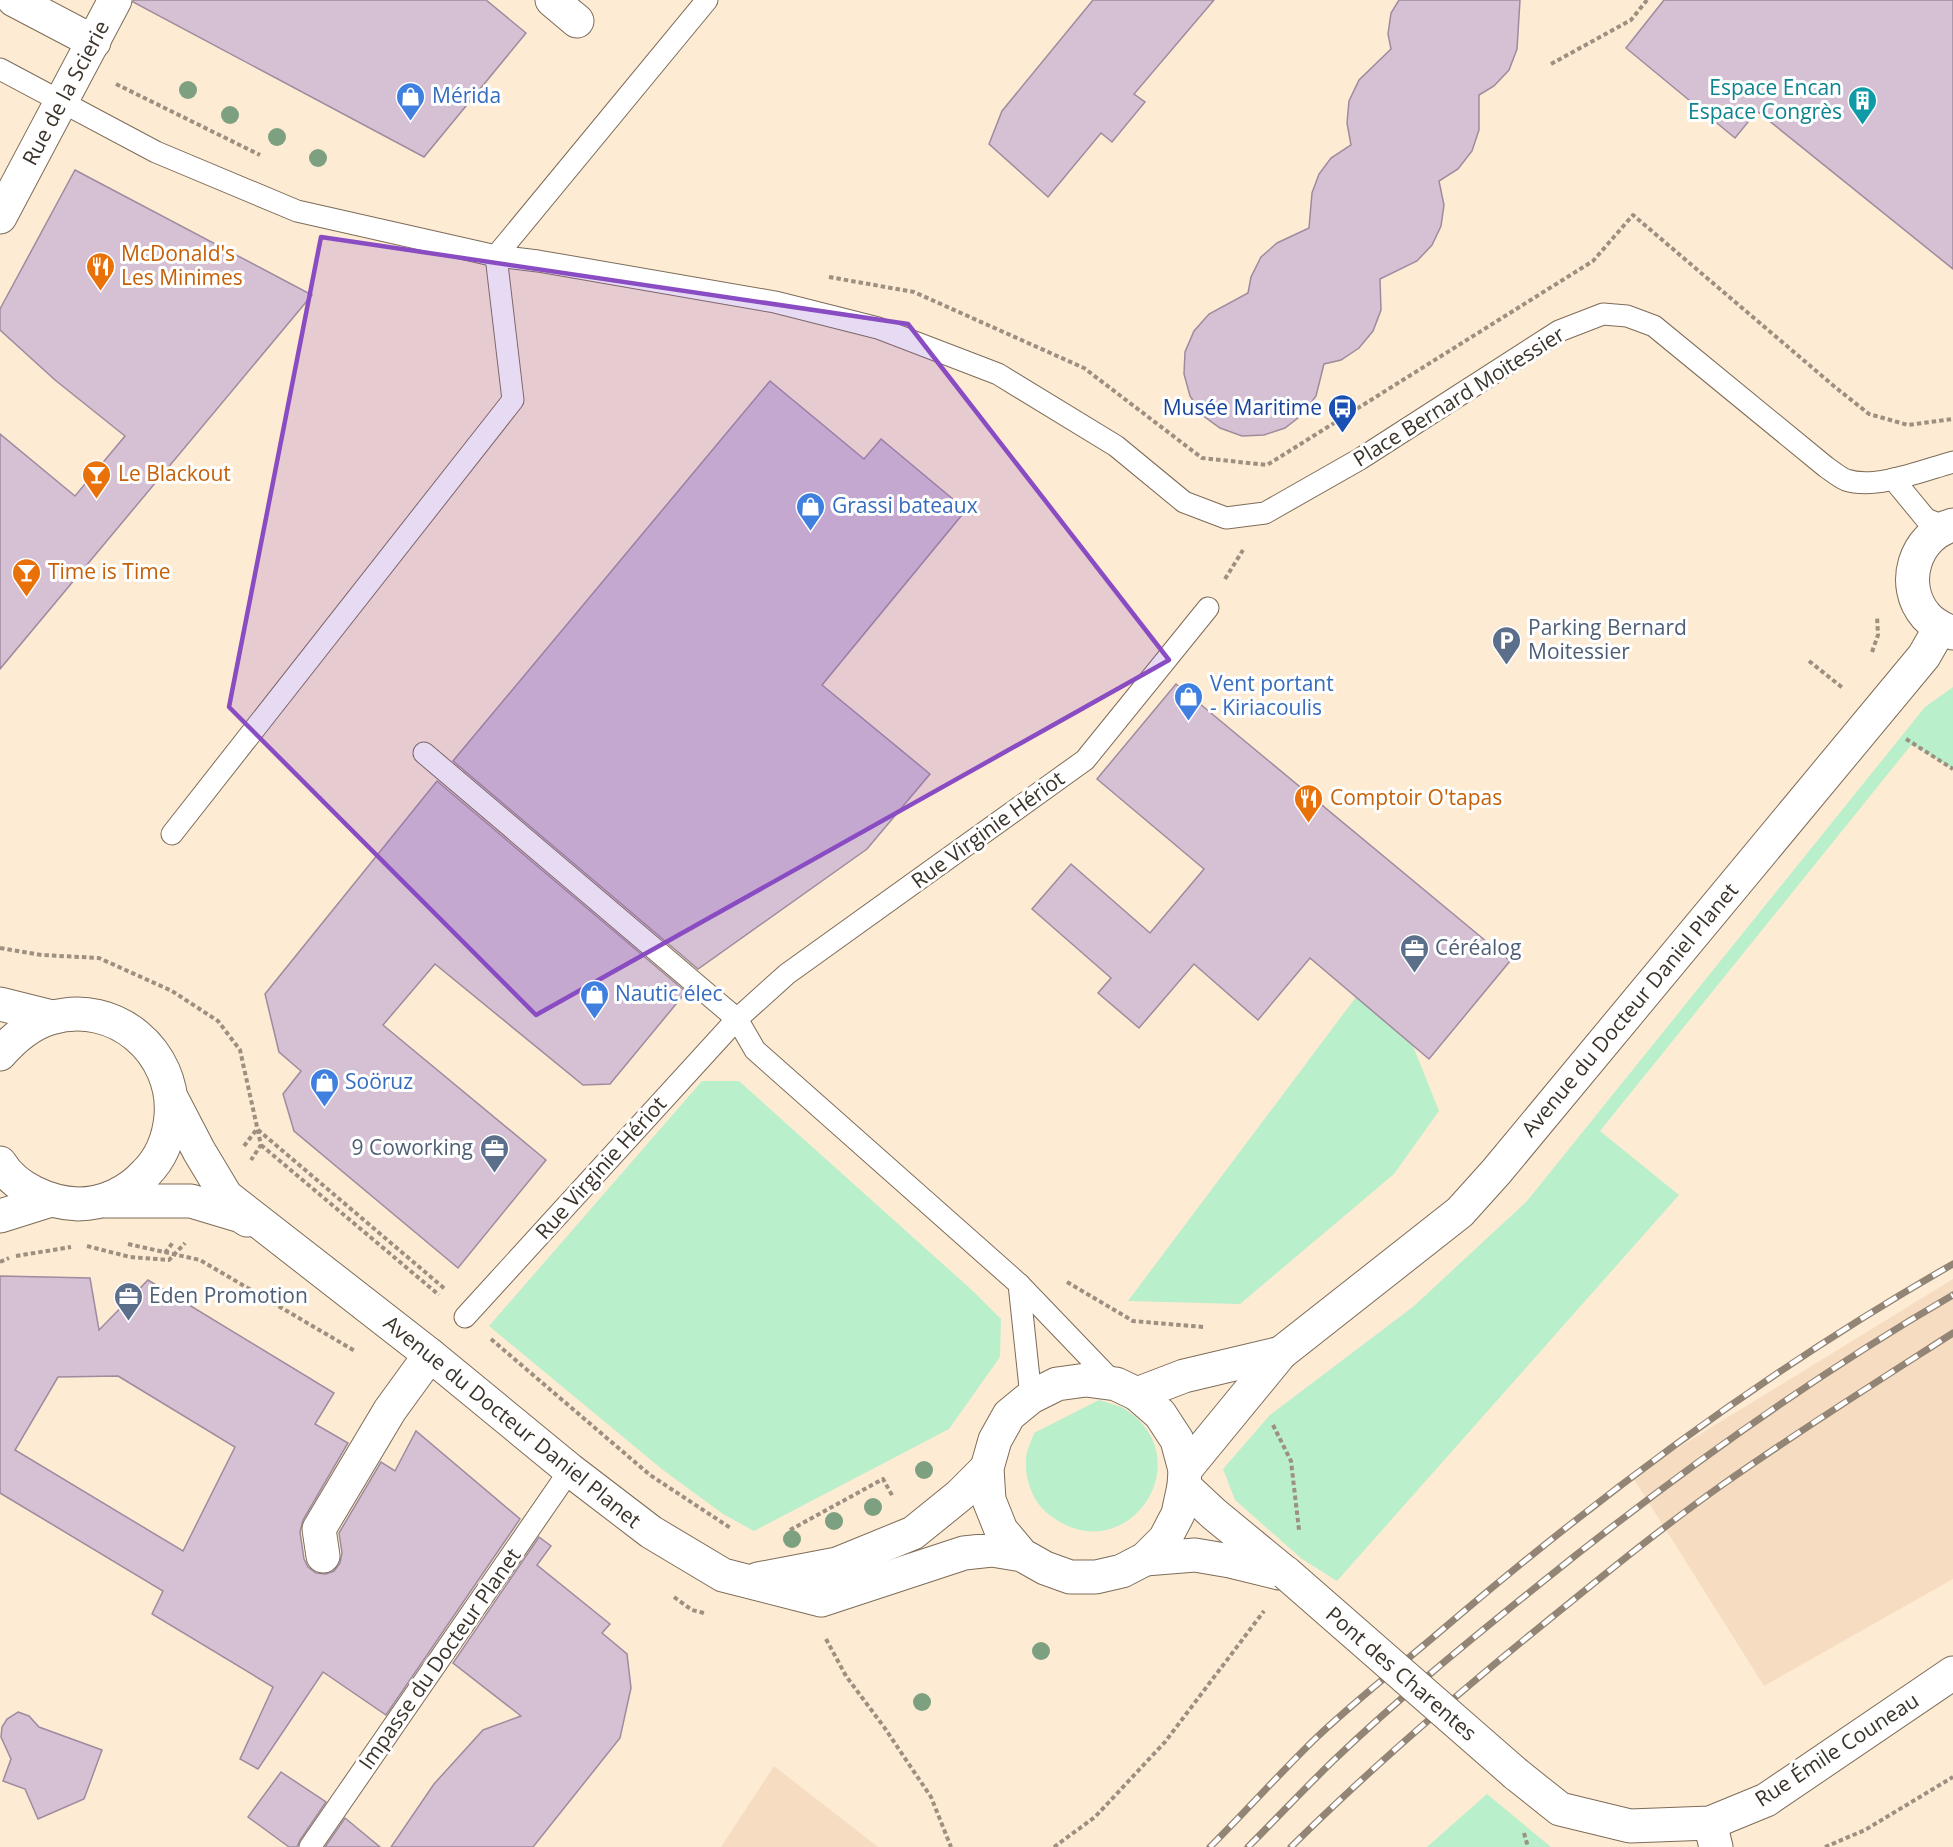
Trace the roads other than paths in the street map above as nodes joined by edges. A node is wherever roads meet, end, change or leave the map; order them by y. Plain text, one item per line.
1 (14, 0) edge
2 (115, 0) edge
3 (552, 0) edge
4 (707, 0) edge
5 (577, 21) dead end
6 (93, 42) junction
7 (0, 69) edge
8 (62, 102) junction
9 (0, 217) edge
10 (496, 256) junction
11 (1953, 462) edge
12 (1893, 479) junction
13 (1950, 526) edge
14 (1208, 608) road end
15 (1947, 630) edge
16 (424, 753) dead end
17 (172, 834) dead end
18 (0, 1004) edge
19 (52, 1017) junction
20 (737, 1019) junction
21 (0, 1054) edge
22 (172, 1099) junction
23 (0, 1163) edge
24 (51, 1200) junction
25 (105, 1201) junction
26 (0, 1216) edge
27 (286, 1245) junction
28 (1019, 1284) junction
29 (465, 1317) road end
30 (1281, 1353) junction
31 (430, 1355) junction
32 (1126, 1389) junction
33 (1031, 1396) junction
34 (987, 1468) junction
35 (570, 1470) junction
36 (1184, 1478) junction
37 (1022, 1555) junction
38 (323, 1556) dead end
39 (1145, 1559) junction
40 (1286, 1573) junction
41 (747, 1581) junction
42 (1953, 1673) edge
43 (1516, 1774) joint
44 (1713, 1835) edge
45 (310, 1847) edge

1 - 6 street
2 - 6 street, Rue de la Scierie
3 - 5 street
4 - 10 lane
6 - 8 street, Rue de la Scierie
7 - 8 lane
8 - 9 street, Rue de la Scierie
8 - 10 lane
10 - 12 lane, Place Bernard Moitessier
10 - 17 lane
11 - 12 lane, Place Bernard Moitessier
12 - 13 lane
13 - 15 street
14 - 20 lane, Rue Virginie Hériot
15 - 30 street, Avenue du Docteur Daniel Planet
16 - 20 lane
18 - 19 street
19 - 21 street
19 - 22 street
20 - 28 lane
20 - 29 lane, Rue Virginie Hériot
22 - 25 street
22 - 27 street, Avenue du Docteur Daniel Planet
23 - 24 street
24 - 25 street, Avenue du Docteur Daniel Planet
24 - 26 street
25 - 27 street, Avenue du Docteur Daniel Planet
27 - 31 street, Avenue du Docteur Daniel Planet
28 - 32 lane
28 - 33 lane
30 - 32 street, Avenue du Docteur Daniel Planet
30 - 36 street, Avenue du Docteur Daniel Planet
31 - 35 street, Avenue du Docteur Daniel Planet
31 - 38 street
32 - 33 street
32 - 36 street
33 - 34 street
34 - 37 street
34 - 41 street, Avenue du Docteur Daniel Planet
35 - 41 street, Avenue du Docteur Daniel Planet
35 - 45 lane, Impasse du Docteur Planet
36 - 39 street
36 - 40 street
37 - 39 street
37 - 41 street, Avenue du Docteur Daniel Planet
39 - 40 street
40 - 43 street, Pont des Charentes, bridge
42 - 44 street, Rue Émile Couneau
43 - 44 street, Rue Émile Couneau

